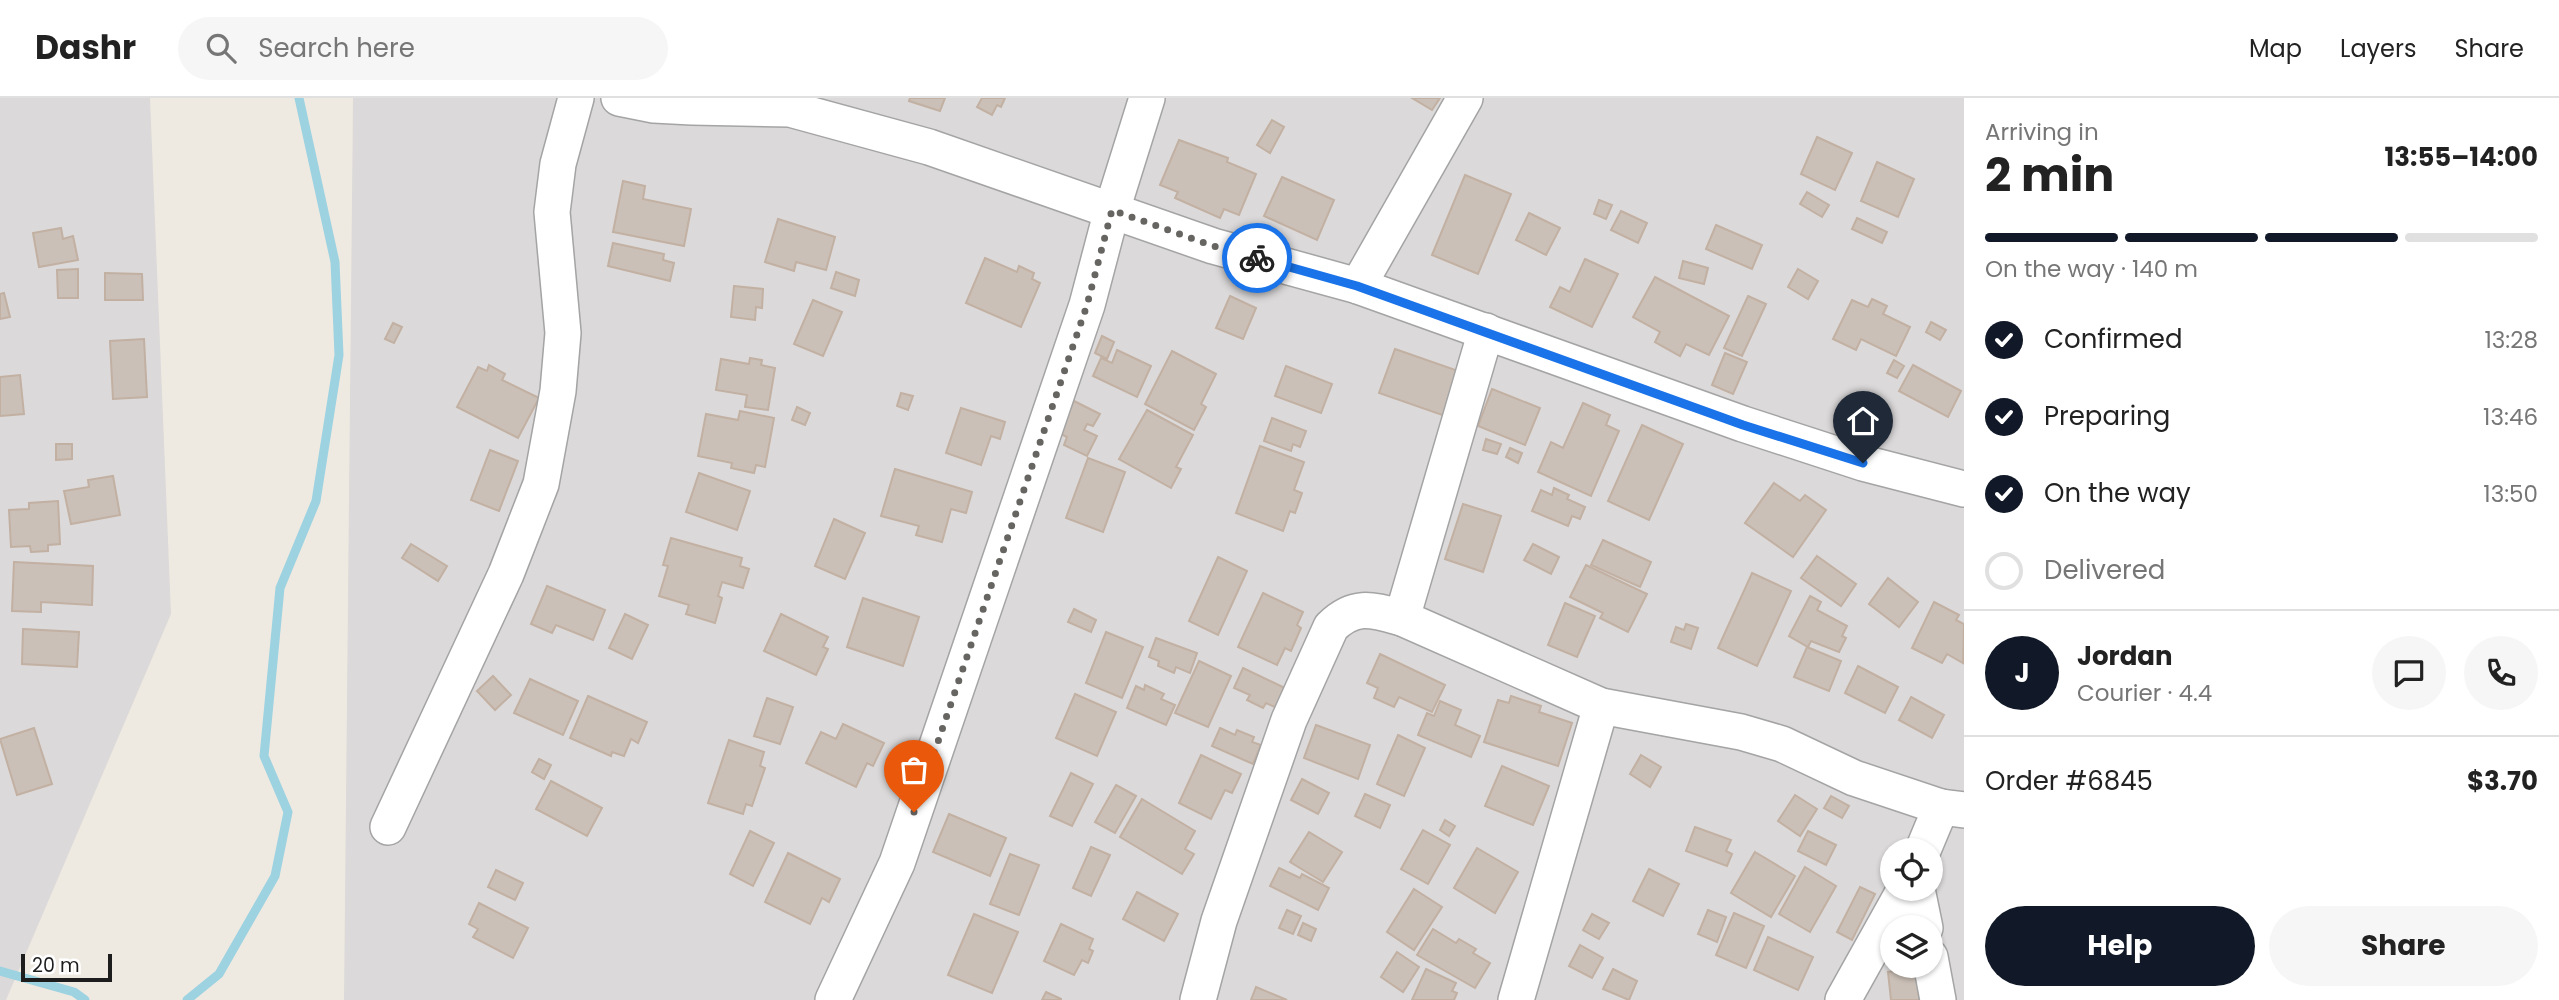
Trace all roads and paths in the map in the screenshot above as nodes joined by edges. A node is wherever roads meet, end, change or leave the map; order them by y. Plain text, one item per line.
1 (576, 98) edge
2 (619, 98) edge
3 (1146, 98) edge
4 (1465, 98) edge
5 (792, 103) edge
6 (1112, 210) junction
7 (1357, 286) junction
8 (1486, 331) junction
9 (1964, 489) edge
10 (1402, 618) junction
11 (1601, 706) junction
12 (1953, 809) edge
13 (387, 827) dead end
14 (1932, 838) edge
15 (1898, 901) edge
16 (1934, 978) edge
17 (833, 1000) edge
18 (1198, 1000) edge
19 (1516, 1000) edge
20 (1843, 1000) edge
21 (1938, 1000) edge

1 - 13 street
2 - 5 street
3 - 6 street
4 - 7 street
5 - 6 street
6 - 7 street
6 - 17 street
7 - 8 street
8 - 9 street
8 - 10 street
10 - 11 street
10 - 18 street
11 - 12 street
11 - 19 street
12 - 14 street
15 - 20 street
16 - 21 street

